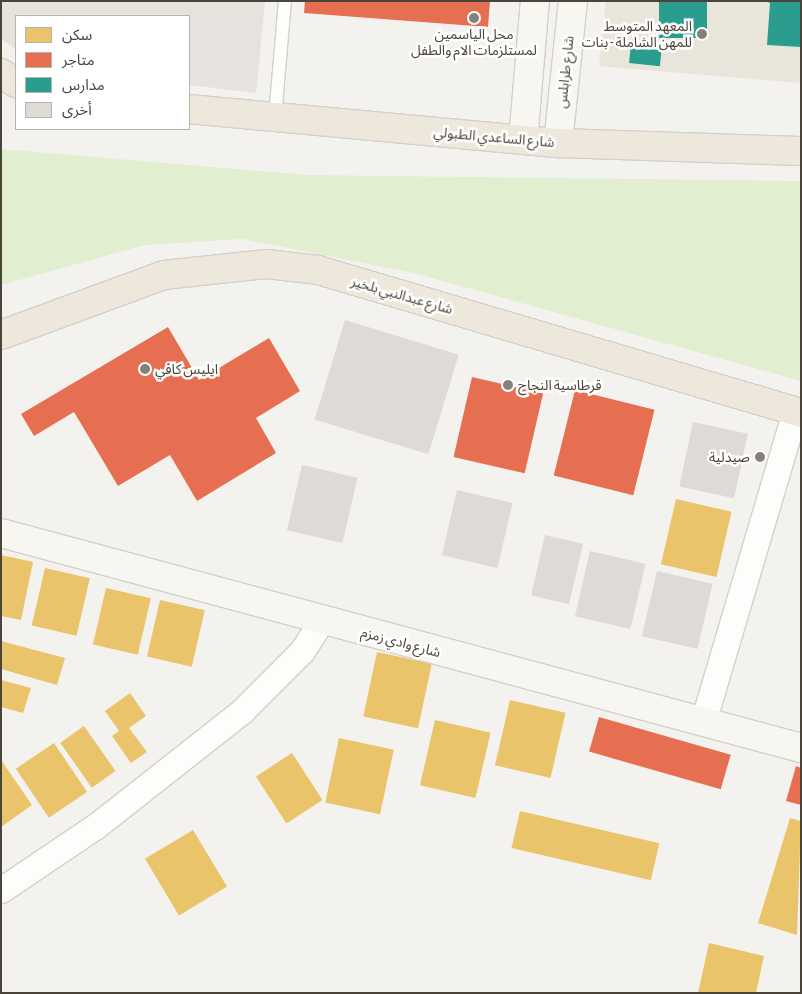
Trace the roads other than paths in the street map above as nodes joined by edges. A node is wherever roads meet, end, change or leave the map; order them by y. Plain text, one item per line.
1 (285, 1) edge
2 (535, 1) edge
3 (573, 1) edge
4 (1, 73) edge
5 (15, 82) edge
6 (1, 92) edge
7 (15, 94) edge
8 (190, 109) edge
9 (275, 117) junction
10 (523, 140) junction
11 (558, 143) junction
12 (801, 151) edge
13 (1, 334) edge
14 (798, 412) edge
15 (1, 533) edge
16 (322, 620) junction
17 (703, 722) junction
18 (801, 748) edge
19 (1, 890) edge

1 - 9 lane
2 - 10 main road
3 - 11 main road, شارع طرابلس
4 - 5 highway
6 - 7 highway
8 - 9 highway, شارع الساعدي الطبولي
9 - 10 highway, شارع الساعدي الطبولي
10 - 11 highway, شارع الساعدي الطبولي
11 - 12 highway, شارع الساعدي الطبولي
13 - 14 highway, شارع عبدالنبي بلخير
14 - 17 street
15 - 16 main road, شارع وادي زمزم
16 - 17 main road, شارع وادي زمزم
16 - 19 street
17 - 18 main road, شارع وادي زمزم

